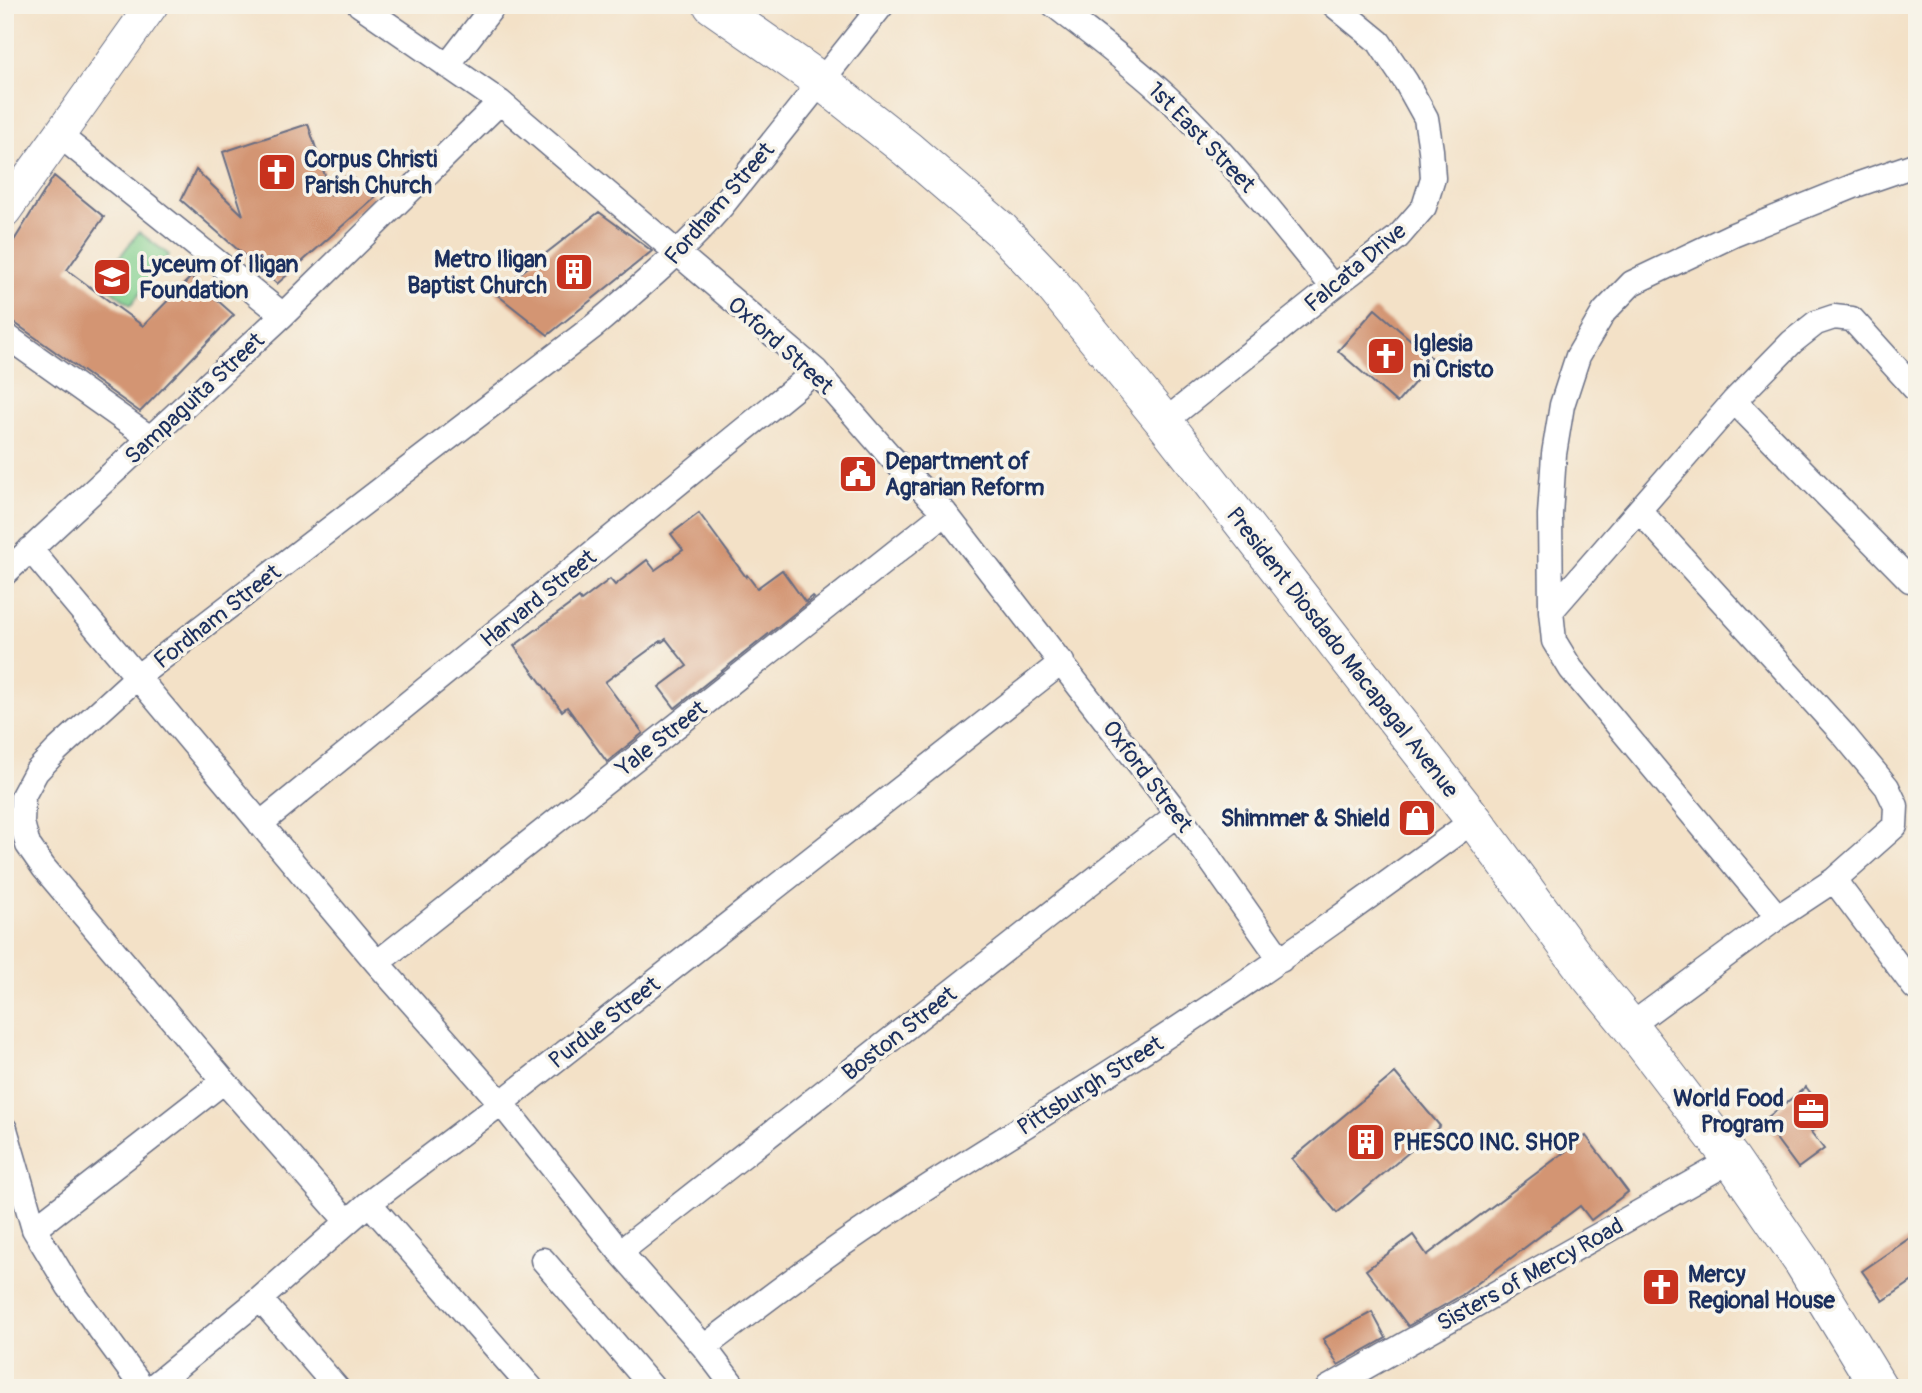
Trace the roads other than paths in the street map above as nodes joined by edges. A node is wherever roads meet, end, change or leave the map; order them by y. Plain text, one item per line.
1 (152, 5) edge
2 (360, 5) edge
3 (494, 5) edge
4 (712, 5) edge
5 (882, 5) edge
6 (1054, 5) edge
7 (1334, 5) edge
8 (447, 66) junction
9 (822, 82) junction
10 (500, 102) junction
11 (58, 135) junction
12 (1917, 164) edge
13 (7, 205) edge
14 (678, 253) junction
15 (1333, 287) junction
16 (283, 315) junction
17 (5, 335) edge
18 (816, 371) junction
19 (1917, 391) edge
20 (1734, 401) junction
21 (1164, 422) junction
22 (150, 438) junction
23 (1639, 510) junction
24 (945, 513) junction
25 (30, 549) junction
26 (5, 573) edge
27 (1910, 580) dead end
28 (1551, 611) junction
29 (1062, 662) junction
30 (137, 677) junction
31 (1178, 814) junction
32 (1474, 820) junction
33 (260, 824) junction
34 (1834, 880) junction
35 (1778, 917) junction
36 (1281, 960) junction
37 (377, 963) junction
38 (1916, 989) edge
39 (1630, 1026) junction
40 (224, 1081) junction
41 (501, 1103) junction
42 (5, 1129) edge
43 (1732, 1160) junction
44 (369, 1203) junction
45 (347, 1221) junction
46 (34, 1229) junction
47 (620, 1252) junction
48 (543, 1260) dead end
49 (260, 1299) junction
50 (704, 1348) junction
51 (143, 1388) edge
52 (151, 1388) edge
53 (337, 1388) edge
54 (531, 1388) edge
55 (653, 1388) edge
56 (735, 1388) edge
57 (1328, 1388) edge
58 (1879, 1388) edge

1 - 11 main road
2 - 8 street, Oxford Street
3 - 8 street
4 - 9 highway, President Diosdado Macapagal Avenue
5 - 9 street, Fordham Street
6 - 15 street, 1st East Street
7 - 15 street, Falcata Drive
8 - 10 street, Oxford Street
9 - 14 street, Fordham Street
9 - 21 highway, President Diosdado Macapagal Avenue
10 - 14 street, Oxford Street
10 - 16 street, Sampaguita Street
11 - 13 main road
11 - 16 street
12 - 28 street
14 - 18 street, Oxford Street
14 - 30 street, Fordham Street
15 - 21 street, Falcata Drive
16 - 22 street, Sampaguita Street
17 - 22 street
18 - 24 street, Oxford Street
18 - 33 street, Harvard Street
19 - 20 street
20 - 23 street
20 - 27 street
21 - 32 highway, President Diosdado Macapagal Avenue
22 - 25 street, Sampaguita Street
23 - 28 street
23 - 34 street
24 - 29 street, Oxford Street
24 - 37 street, Yale Street
25 - 26 street, Sampaguita Street
25 - 30 street
28 - 35 street
29 - 31 street, Oxford Street
29 - 41 street, Purdue Street
30 - 33 street
30 - 40 street, Fordham Street
31 - 36 street, Oxford Street
31 - 47 street, Boston Street
32 - 36 street, Pittsburgh Street
32 - 39 highway, President Diosdado Macapagal Avenue
33 - 37 street
34 - 35 street
34 - 38 street
35 - 39 street
36 - 50 street, Pittsburgh Street
37 - 41 street
39 - 43 highway, President Diosdado Macapagal Avenue
40 - 45 street, Fordham Street
40 - 46 street
41 - 44 street, Purdue Street
41 - 47 street
42 - 46 street
43 - 57 street, Sisters of Mercy Road
43 - 58 highway, President Diosdado Macapagal Avenue
44 - 45 street, Purdue Street
44 - 54 street
45 - 49 street, Purdue Street
46 - 51 street
47 - 50 street
48 - 55 street
49 - 52 street, Purdue Street
49 - 53 street
50 - 56 street

